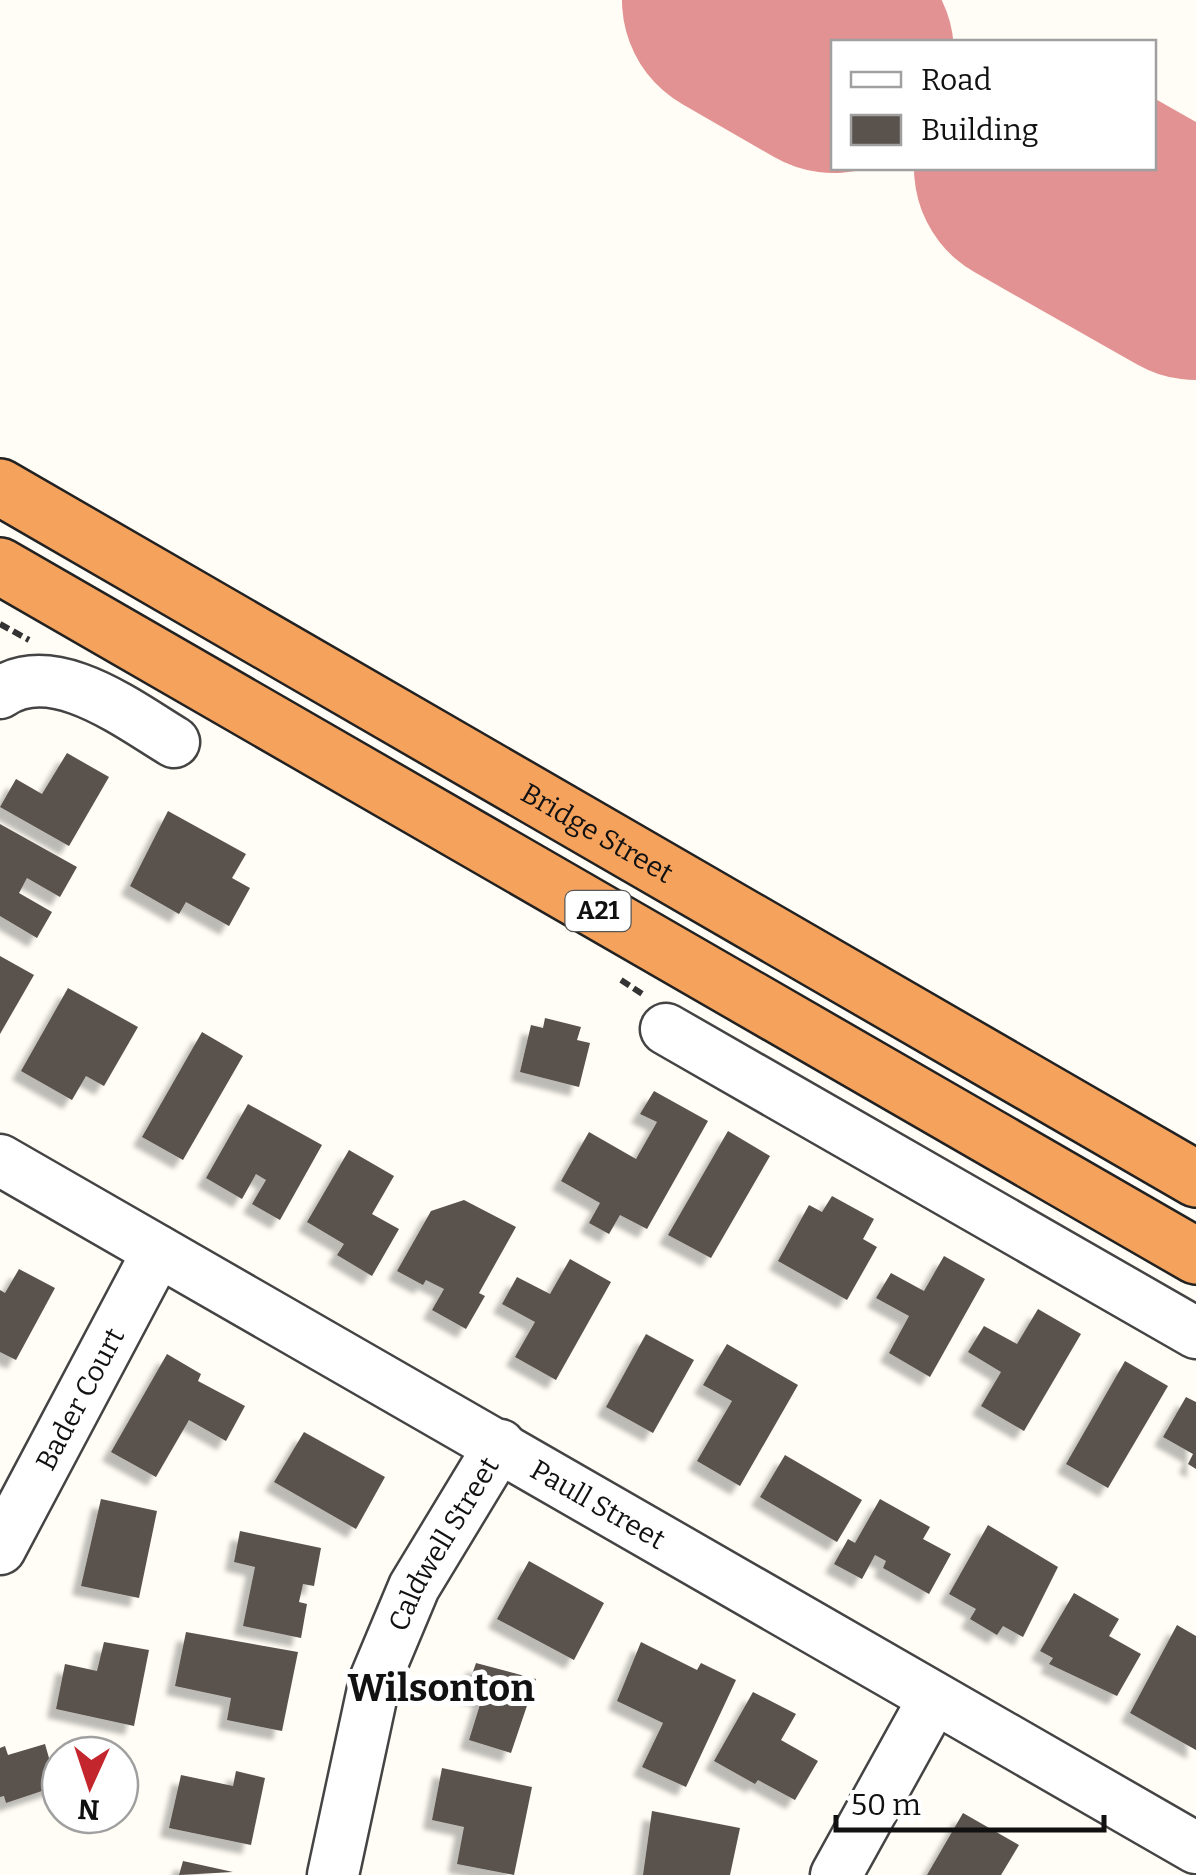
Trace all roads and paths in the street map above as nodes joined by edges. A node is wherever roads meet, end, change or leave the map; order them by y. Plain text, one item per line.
1 (0, 487) edge
2 (0, 566) edge
3 (0, 693) edge
4 (174, 742) dead end
5 (616, 844) junction
6 (583, 902) junction
7 (605, 970) dead end
8 (659, 1015) joint
9 (0, 1160) edge
10 (1196, 1179) edge
11 (158, 1251) junction
12 (1196, 1256) edge
13 (1196, 1333) edge
14 (500, 1445) junction
15 (0, 1549) edge
16 (934, 1698) junction
17 (1196, 1848) edge
18 (333, 1875) edge
19 (836, 1875) edge

1 - 5 highway, Bridge Street / A21
2 - 6 highway, A21
3 - 4 street
5 - 6 highway
5 - 10 highway, Bridge Street / A21
6 - 12 highway, A21
7 - 8 path
8 - 13 street
9 - 11 street, Paull Street
11 - 14 street, Paull Street
11 - 15 street, Bader Court
14 - 16 street, Paull Street
14 - 18 street, Caldwell Street
16 - 17 street, Paull Street
16 - 19 street

